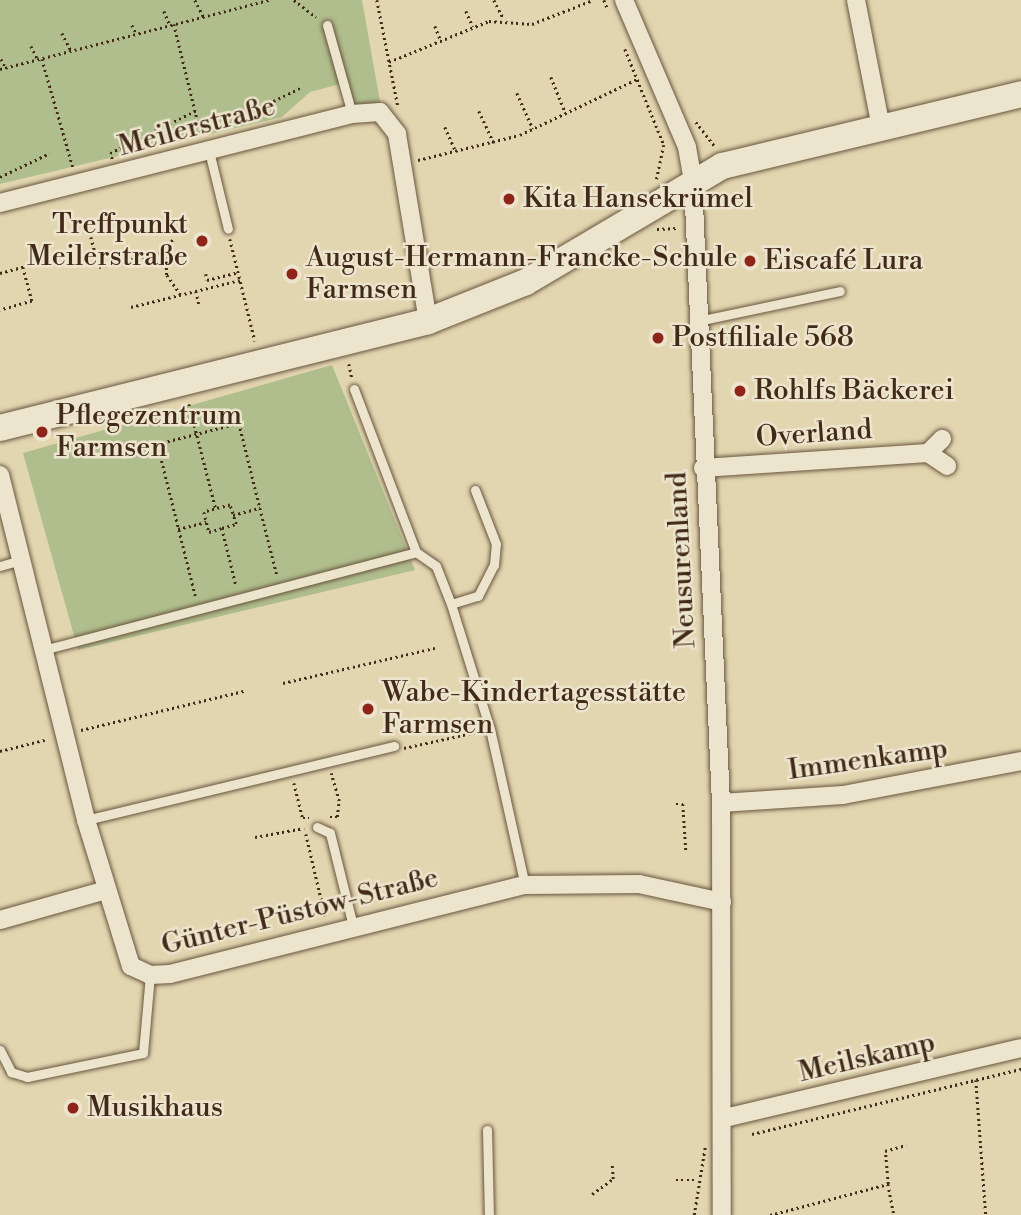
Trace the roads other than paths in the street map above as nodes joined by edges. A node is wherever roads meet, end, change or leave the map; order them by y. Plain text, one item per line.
1 (624, 0) edge
2 (856, 0) edge
3 (327, 25) road end
4 (1021, 94) edge
5 (352, 114) junction
6 (880, 127) junction
7 (205, 147) junction
8 (693, 182) junction
9 (0, 203) edge
10 (228, 229) road end
11 (841, 291) dead end
12 (428, 321) junction
13 (698, 321) junction
14 (354, 389) road end
15 (0, 428) edge
16 (942, 439) dead end
17 (928, 453) junction
18 (947, 466) dead end
19 (703, 468) junction
20 (0, 475) edge
21 (475, 490) dead end
22 (416, 552) junction
23 (21, 560) junction
24 (0, 565) edge
25 (451, 604) junction
26 (43, 650) junction
27 (394, 746) dead end
28 (1021, 761) edge
29 (721, 803) junction
30 (86, 820) junction
31 (316, 822) road end
32 (525, 885) junction
33 (106, 890) junction
34 (722, 902) junction
35 (0, 920) edge
36 (353, 926) junction
37 (150, 975) junction
38 (1021, 1048) edge
39 (0, 1050) edge
40 (725, 1118) junction
41 (486, 1130) dead end
42 (489, 1215) edge
43 (722, 1215) edge

1 - 8 street, Neusurenland
2 - 6 street
3 - 5 lane
4 - 6 main road
5 - 7 street, Meilerstraße
5 - 12 street, Meilerstraße
6 - 8 main road
7 - 9 street, Meilerstraße
7 - 10 lane
8 - 12 main road
8 - 13 street, Neusurenland
11 - 13 lane
12 - 15 main road
13 - 19 street, Neusurenland
14 - 22 lane
16 - 17 street
17 - 18 street
17 - 19 street, Overland
19 - 29 street, Neusurenland
20 - 23 street, Günter-Püstow-Straße
21 - 25 lane
22 - 25 lane
22 - 26 lane
23 - 24 lane
23 - 26 street, Günter-Püstow-Straße
25 - 32 lane
26 - 30 street, Günter-Püstow-Straße
27 - 30 lane
28 - 29 street, Immenkamp
29 - 34 street, Neusurenland
30 - 33 street, Günter-Püstow-Straße
31 - 36 lane
32 - 34 street, Günter-Püstow-Straße
32 - 36 street, Günter-Püstow-Straße
33 - 35 street
33 - 37 street, Günter-Püstow-Straße
34 - 40 street, Neusurenland
36 - 37 street, Günter-Püstow-Straße
37 - 39 lane
38 - 40 street, Meilskamp
40 - 43 street, Neusurenland
41 - 42 lane

